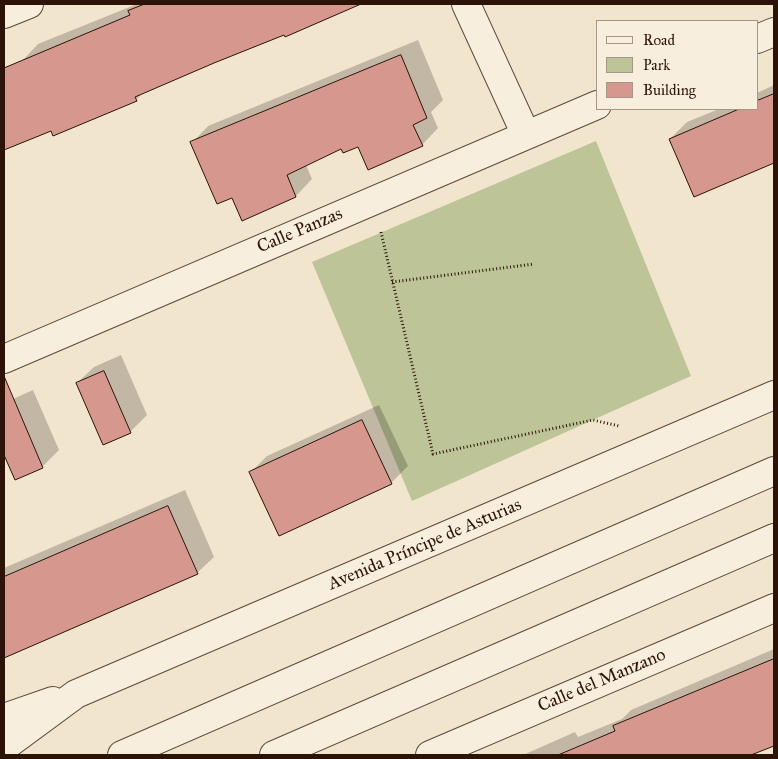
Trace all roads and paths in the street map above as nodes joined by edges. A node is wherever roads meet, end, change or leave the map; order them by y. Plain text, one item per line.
1 (28, 4) edge
2 (466, 4) edge
3 (4, 14) edge
4 (774, 32) edge
5 (758, 39) edge
6 (596, 105) edge
7 (526, 135) junction
8 (373, 200) junction
9 (534, 264) dead end
10 (392, 282) junction
11 (4, 359) edge
12 (774, 395) edge
13 (620, 426) dead end
14 (774, 470) edge
15 (774, 538) edge
16 (774, 608) edge
17 (76, 694) junction
18 (4, 718) edge
19 (4, 747) edge
20 (122, 755) edge
21 (274, 755) edge
22 (430, 755) edge

1 - 3 street
2 - 7 street
4 - 5 street
6 - 7 street, Calle Panzas
7 - 8 street, Calle Panzas
8 - 10 path
8 - 11 street, Calle Panzas
9 - 10 path
10 - 13 path
12 - 17 street, Avenida Príncipe de Asturias
14 - 20 street
15 - 21 street
16 - 22 street, Calle del Manzano
17 - 18 street, Avenida Príncipe de Asturias
17 - 19 street, Avenida Príncipe de Asturias

